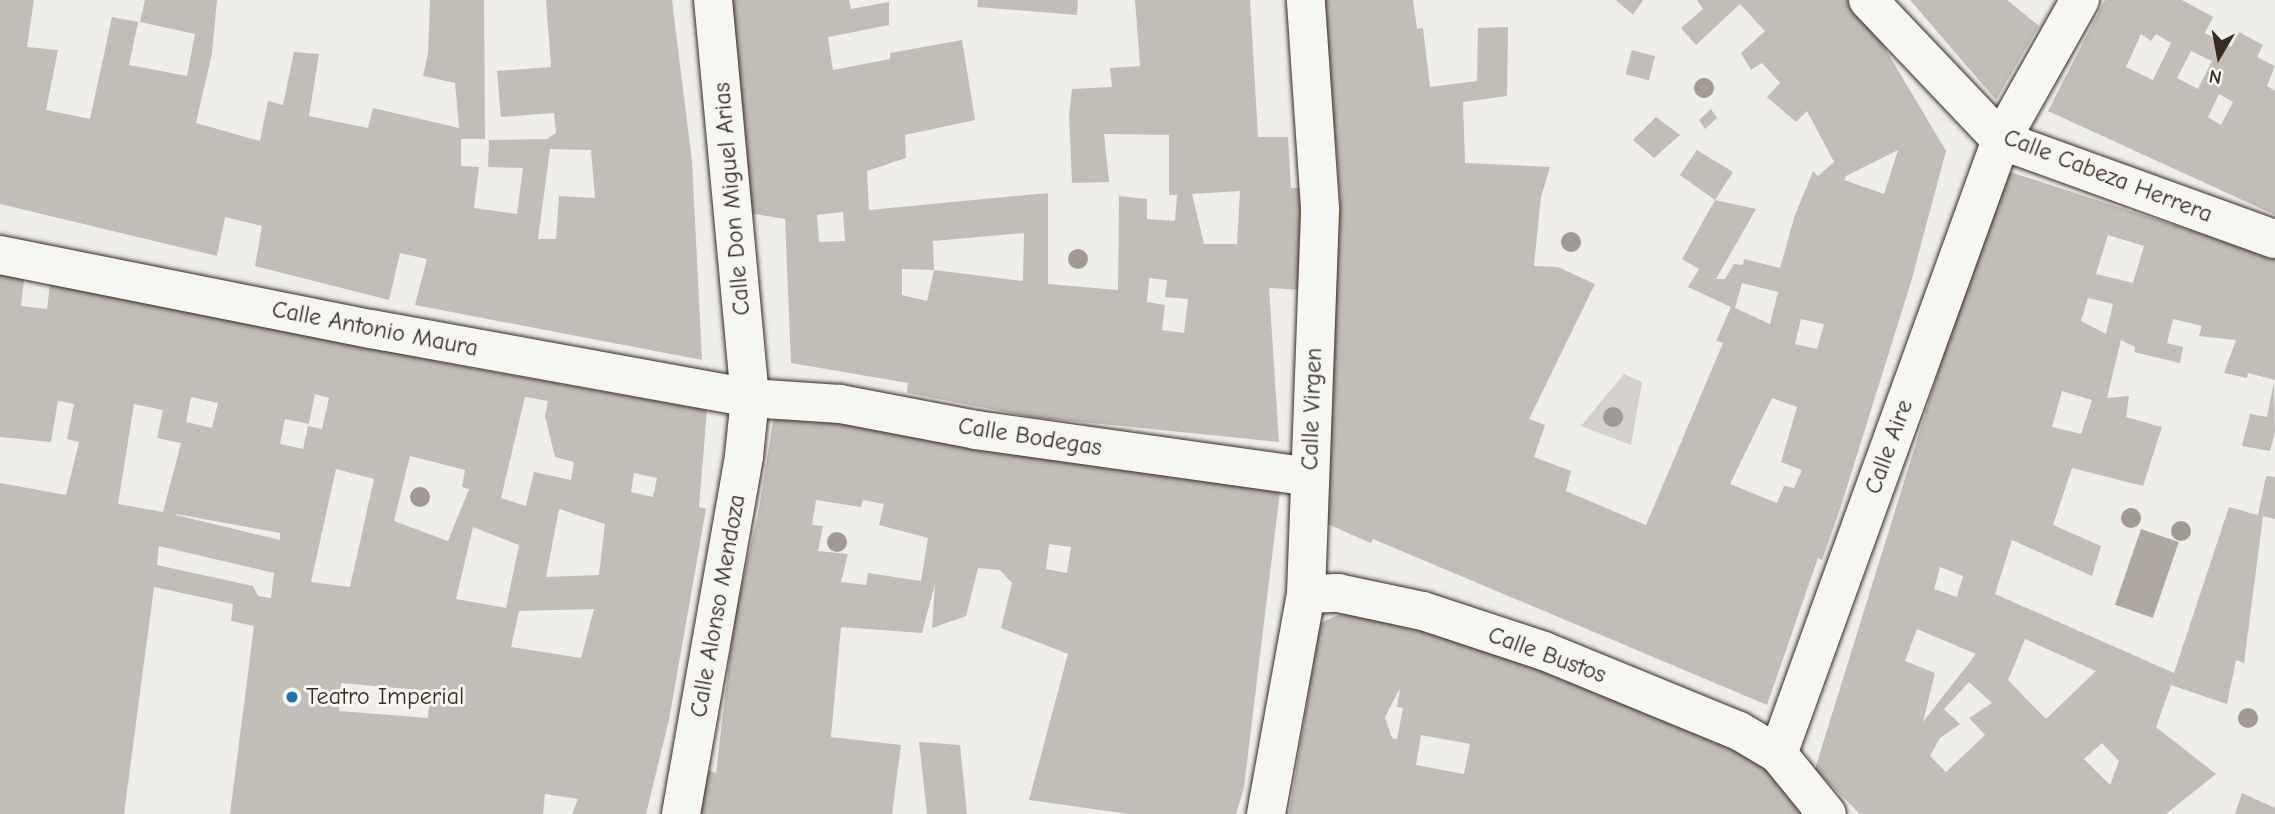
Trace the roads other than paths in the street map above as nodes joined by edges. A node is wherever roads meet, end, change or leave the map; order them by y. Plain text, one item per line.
1 (713, 0) edge
2 (1306, 0) edge
3 (1868, 0) edge
4 (2080, 0) edge
5 (2001, 140) junction
6 (2275, 239) edge
7 (0, 255) edge
8 (750, 398) junction
9 (1310, 477) junction
10 (1306, 594) junction
11 (1778, 754) junction
12 (681, 814) edge
13 (1266, 814) edge
14 (1827, 814) edge

1 - 8 street, Calle Don Miguel Arias
2 - 9 street, Calle Virgen
3 - 5 street, Calle Cabeza Herrera
4 - 5 street, Calle Aire
5 - 6 street, Calle Cabeza Herrera
5 - 11 street, Calle Aire
7 - 8 street, Calle Antonio Maura
8 - 9 street, Calle Bodegas
8 - 12 street, Calle Alonso Mendoza
9 - 10 street, Calle Virgen
10 - 11 street, Calle Bustos
10 - 13 street, Calle Virgen
11 - 14 street

